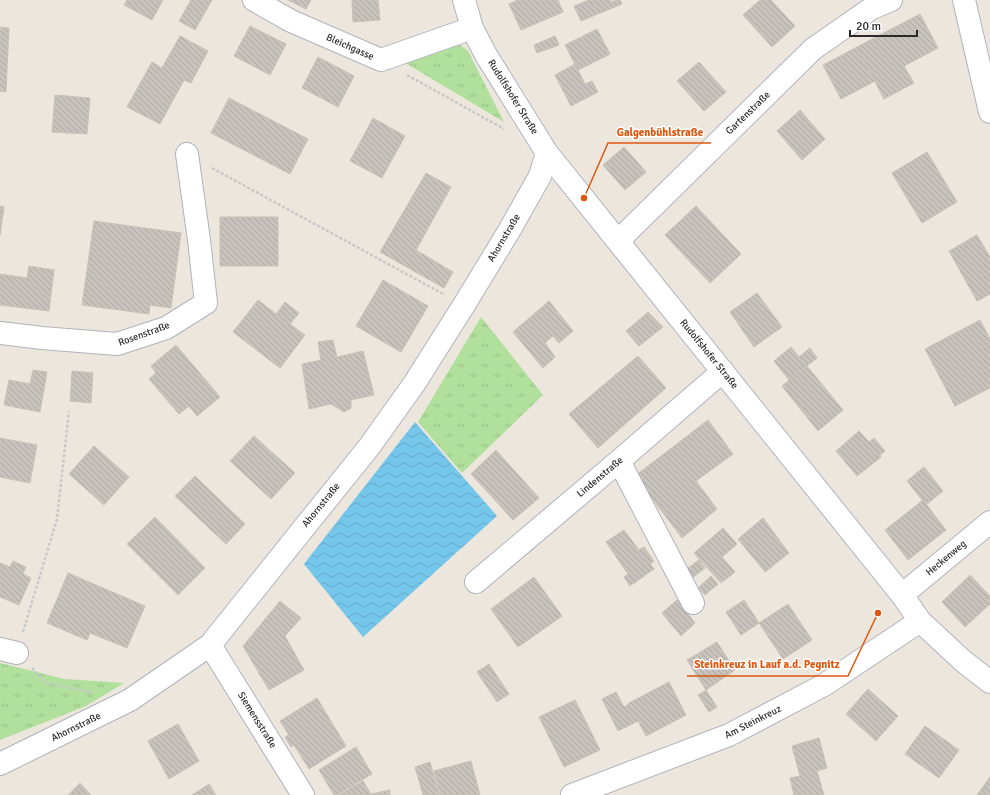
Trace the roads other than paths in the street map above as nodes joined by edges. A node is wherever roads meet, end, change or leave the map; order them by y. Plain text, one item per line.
1 (254, 0) edge
2 (464, 0) edge
3 (891, 0) edge
4 (964, 0) edge
5 (472, 28) junction
6 (990, 112) edge
7 (547, 153) junction
8 (187, 154) road end
9 (618, 241) junction
10 (0, 333) edge
11 (723, 371) junction
12 (619, 461) junction
13 (990, 522) edge
14 (476, 582) dead end
15 (902, 595) junction
16 (693, 603) dead end
17 (920, 620) junction
18 (210, 645) junction
19 (990, 682) edge
20 (0, 764) edge
21 (303, 795) edge
22 (572, 795) edge

1 - 5 street, Bleichgasse
2 - 5 street, Rudolfshofer Straße
3 - 9 street, Gartenstraße
4 - 6 street
5 - 7 street, Rudolfshofer Straße
7 - 9 street, Rudolfshofer Straße
7 - 18 street, Ahornstraße
8 - 10 street, Rosenstraße
9 - 11 street, Rudolfshofer Straße
11 - 12 street, Lindenstraße
11 - 15 street, Rudolfshofer Straße
12 - 14 street, Lindenstraße
12 - 16 street
13 - 15 street, Heckenweg
15 - 17 street, Rudolfshofer Straße
17 - 19 street, Rudolfshofer Straße
17 - 22 street, Am Steinkreuz
18 - 20 street, Ahornstraße
18 - 21 street, Siemensstraße

